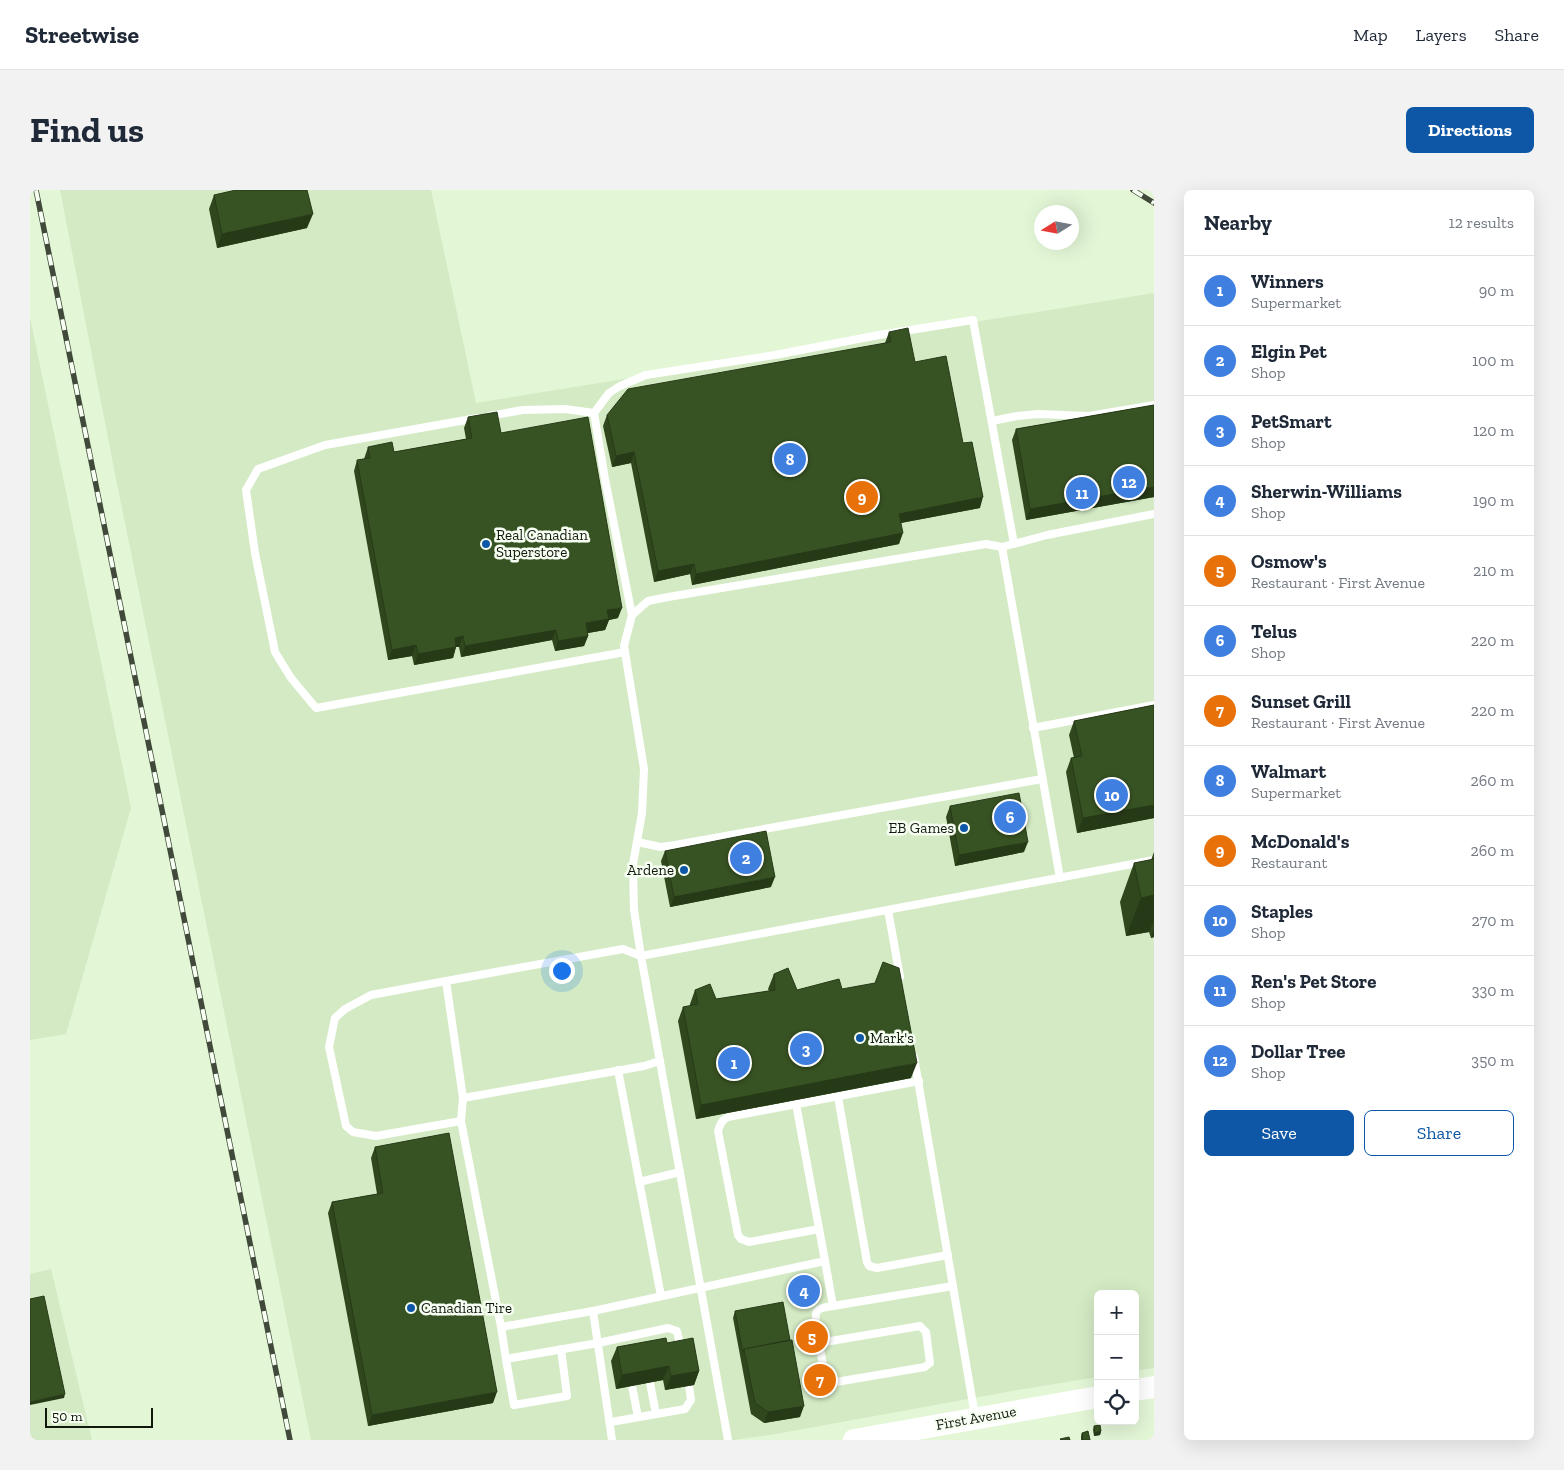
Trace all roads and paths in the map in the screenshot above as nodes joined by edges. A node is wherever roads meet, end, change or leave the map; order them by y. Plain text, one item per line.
1 (1154, 405) edge
2 (594, 413) junction
3 (992, 421) junction
4 (1154, 514) edge
5 (1014, 544) junction
6 (1002, 547) junction
7 (632, 615) junction
8 (625, 652) junction
9 (1154, 705) edge
10 (1033, 728) junction
11 (1042, 779) junction
12 (637, 842) junction
13 (1154, 860) edge
14 (1060, 878) junction
15 (888, 910) junction
16 (641, 956) junction
17 (446, 981) junction
18 (902, 986) edge
19 (914, 1052) edge
20 (660, 1061) junction
21 (618, 1070) junction
22 (919, 1081) junction
23 (838, 1097) junction
24 (463, 1098) junction
25 (796, 1104) junction
26 (461, 1121) junction
27 (680, 1172) junction
28 (638, 1182) junction
29 (819, 1229) junction
30 (948, 1255) junction
31 (824, 1261) junction
32 (954, 1286) junction
33 (701, 1288) junction
34 (661, 1296) junction
35 (833, 1306) junction
36 (593, 1311) junction
37 (501, 1327) junction
38 (598, 1343) junction
39 (820, 1343) junction
40 (561, 1349) junction
41 (682, 1353) edge
42 (506, 1359) junction
43 (650, 1383) edge
44 (632, 1386) edge
45 (689, 1386) edge
46 (1154, 1387) edge
47 (1139, 1389) edge
48 (1094, 1398) edge
49 (656, 1414) junction
50 (638, 1417) junction
51 (976, 1418) junction
52 (610, 1422) junction
53 (612, 1440) edge
54 (728, 1440) edge
55 (854, 1440) edge

1 - 3 lane
2 - 3 lane
2 - 7 lane
2 - 8 lane
3 - 5 lane
4 - 5 lane
5 - 6 lane
6 - 7 lane
6 - 10 lane
7 - 8 lane
8 - 12 lane
9 - 10 lane
10 - 11 lane
11 - 12 lane
11 - 14 lane
12 - 16 lane
13 - 14 lane
14 - 15 lane
15 - 16 lane
15 - 18 lane
16 - 17 lane
16 - 20 lane
17 - 24 lane
17 - 26 lane
19 - 22 lane
20 - 21 lane
20 - 27 lane
21 - 24 lane
21 - 28 lane
22 - 23 lane
22 - 30 lane
23 - 25 lane
23 - 30 lane
24 - 26 lane
25 - 29 lane
25 - 29 lane
26 - 37 lane
27 - 28 lane
27 - 33 lane
28 - 34 lane
29 - 31 lane
30 - 32 lane
31 - 33 lane
31 - 35 lane
32 - 35 lane
32 - 51 lane
33 - 34 lane
33 - 54 lane
34 - 36 lane
35 - 39 lane
36 - 37 lane
36 - 38 lane
37 - 42 lane
38 - 40 lane
38 - 41 lane
38 - 52 lane
39 - 39 lane
40 - 42 lane
40 - 42 lane
43 - 49 lane
44 - 50 lane
45 - 49 lane
46 - 47 main road
48 - 51 main road, First Avenue
49 - 50 lane
50 - 52 lane
51 - 55 main road, First Avenue
52 - 53 lane

